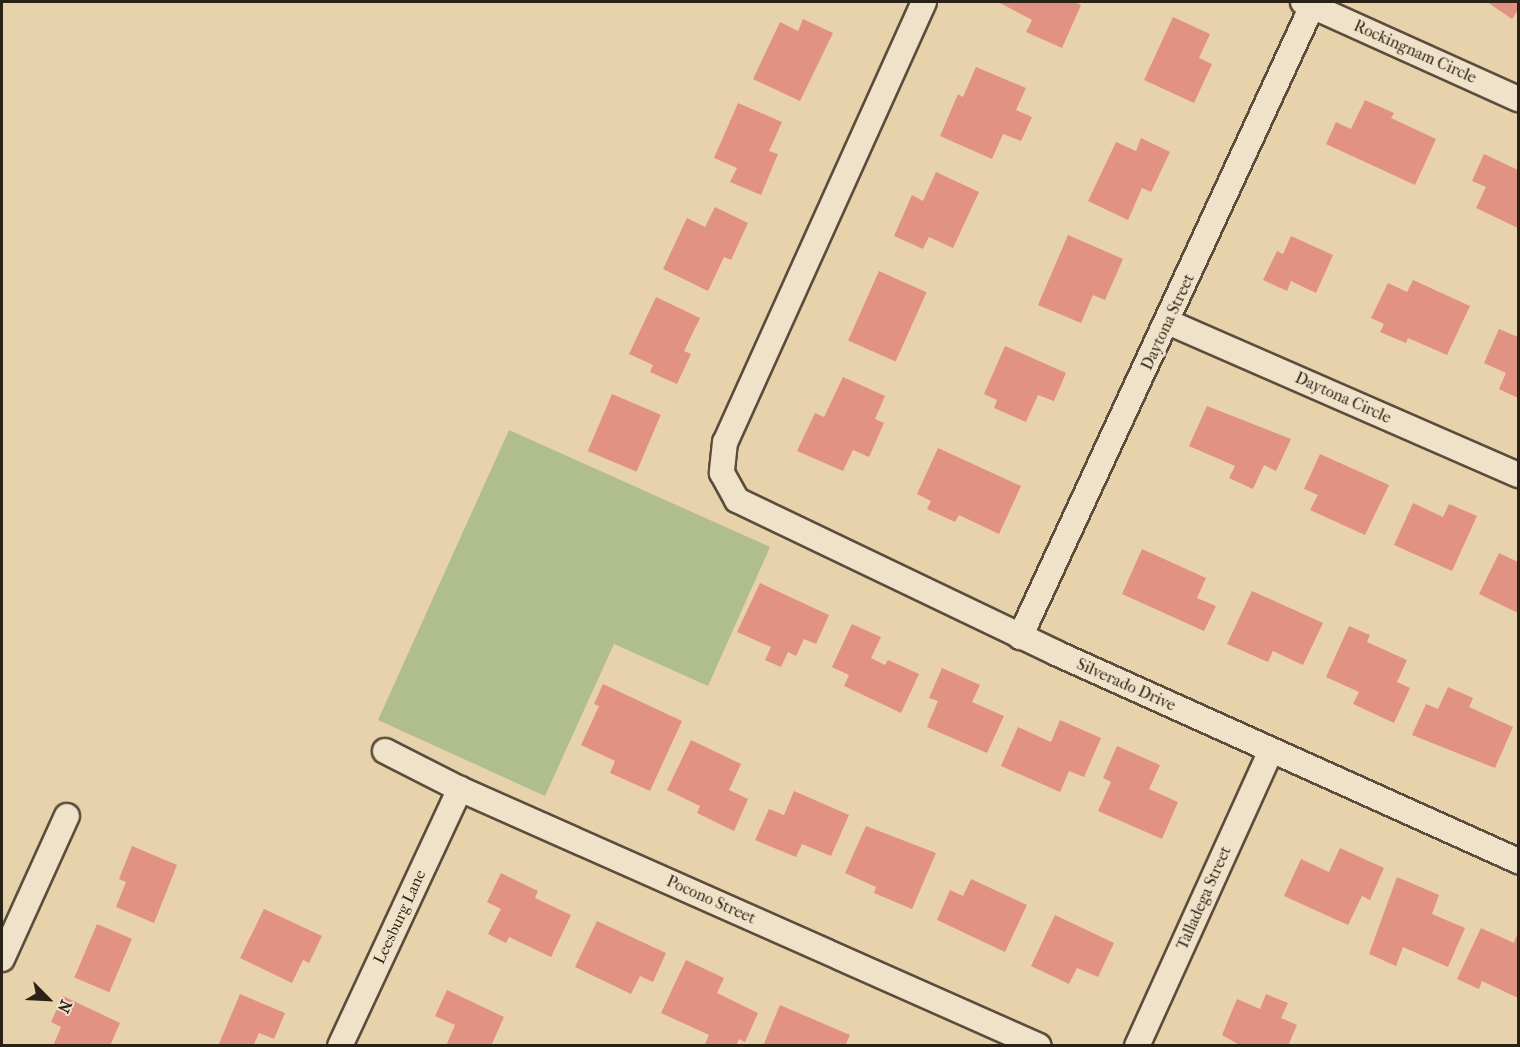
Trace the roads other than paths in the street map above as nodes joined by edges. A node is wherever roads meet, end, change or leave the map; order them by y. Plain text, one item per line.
1 (924, 2) edge
2 (1310, 3) edge
3 (1518, 99) edge
4 (1168, 322) junction
5 (1518, 475) edge
6 (1020, 637) junction
7 (385, 751) dead end
8 (1271, 751) junction
9 (460, 789) junction
10 (67, 816) dead end
11 (1518, 861) edge
12 (2, 959) edge
13 (340, 1046) edge
14 (1039, 1046) edge
15 (1137, 1046) edge

1 - 6 street, Silverado Drive
2 - 3 street, Rockingnam Circle
2 - 4 street, Daytona Street
4 - 5 street, Daytona Circle
4 - 6 street, Daytona Street
6 - 8 street, Silverado Drive
7 - 9 street, Pocono Street
8 - 11 street, Silverado Drive
8 - 15 street, Talladega Street
9 - 13 street, Leesburg Lane
9 - 14 street, Pocono Street
10 - 12 street

